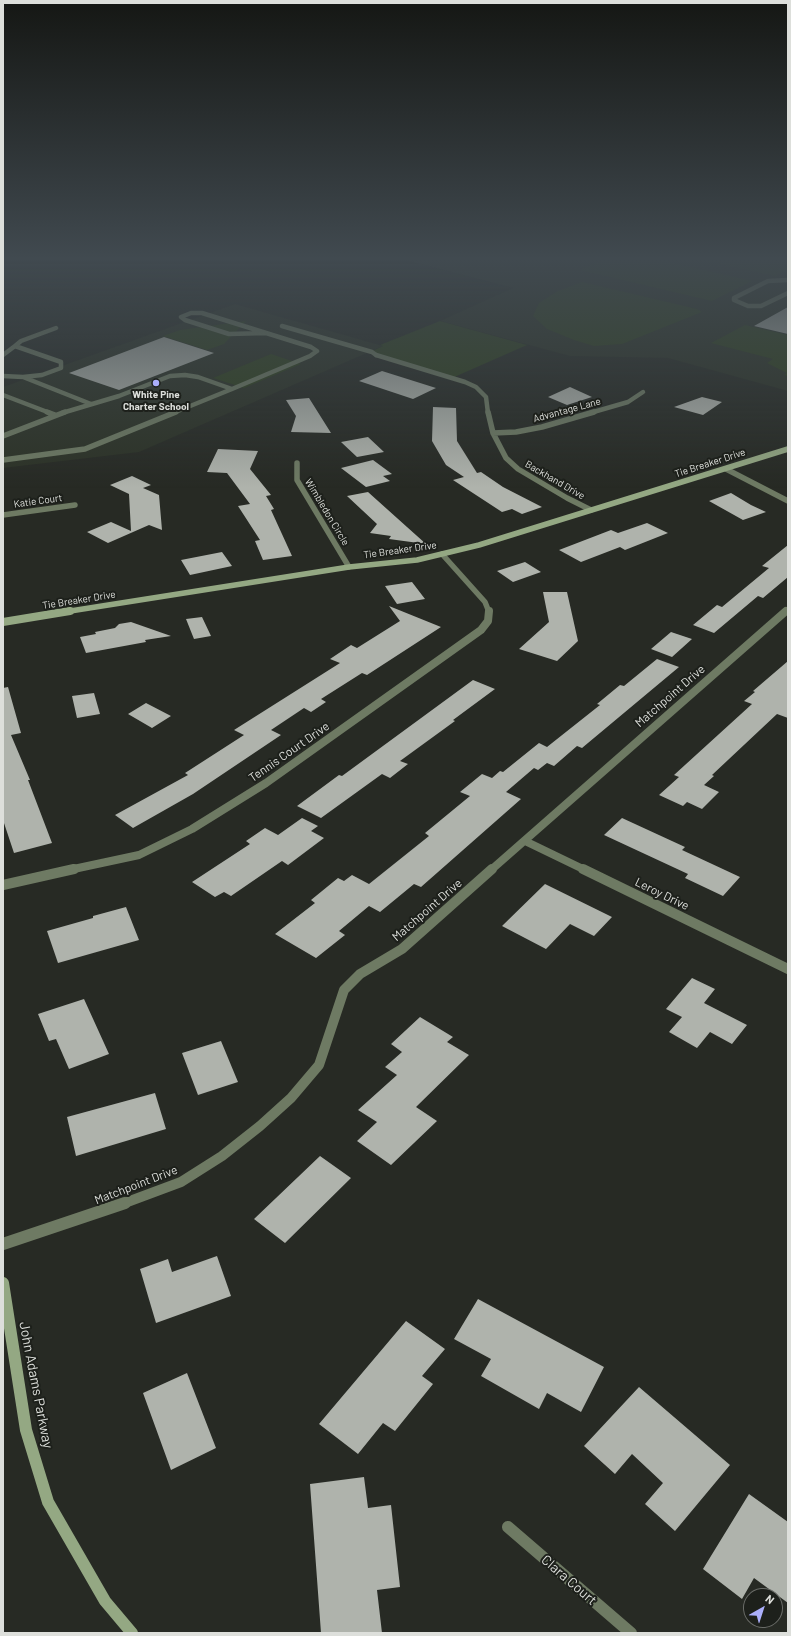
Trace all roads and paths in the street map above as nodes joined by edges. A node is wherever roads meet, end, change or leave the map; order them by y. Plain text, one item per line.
1 (37, 334) edge
2 (270, 334) edge
3 (311, 334) edge
4 (14, 346) junction
5 (3, 355) edge
6 (3, 376) edge
7 (23, 377) junction
8 (232, 389) junction
9 (643, 392) dead end
10 (3, 395) edge
11 (91, 404) junction
12 (55, 415) junction
13 (493, 433) junction
14 (3, 436) edge
15 (788, 449) edge
16 (3, 460) edge
17 (297, 464) dead end
18 (726, 469) junction
19 (788, 501) edge
20 (75, 505) dead end
21 (591, 510) junction
22 (3, 516) edge
23 (442, 554) junction
24 (349, 567) junction
25 (788, 610) edge
26 (3, 622) edge
27 (525, 841) junction
28 (3, 885) edge
29 (788, 969) edge
30 (3, 1244) edge
31 (3, 1283) edge
32 (508, 1527) dead end
33 (132, 1633) edge
34 (631, 1633) edge

1 - 4 street
2 - 8 street
3 - 13 street, Backhand Drive
4 - 5 street
4 - 7 street
6 - 7 street
7 - 11 street
8 - 11 street
8 - 16 street
9 - 13 street, Advantage Lane
10 - 12 street
11 - 12 street
12 - 14 street
13 - 21 street, Backhand Drive
15 - 18 street, Tie Breaker Drive
17 - 24 street, Wimbledon Circle
18 - 19 street
18 - 21 street, Tie Breaker Drive
20 - 22 street, Katie Court
21 - 23 street, Tie Breaker Drive
23 - 24 street, Tie Breaker Drive
23 - 28 street, Tennis Court Drive
24 - 26 street, Tie Breaker Drive
25 - 27 street, Matchpoint Drive
27 - 29 street, Leroy Drive
27 - 30 street, Matchpoint Drive
31 - 33 street, John Adams Parkway
32 - 34 street, Clara Court

